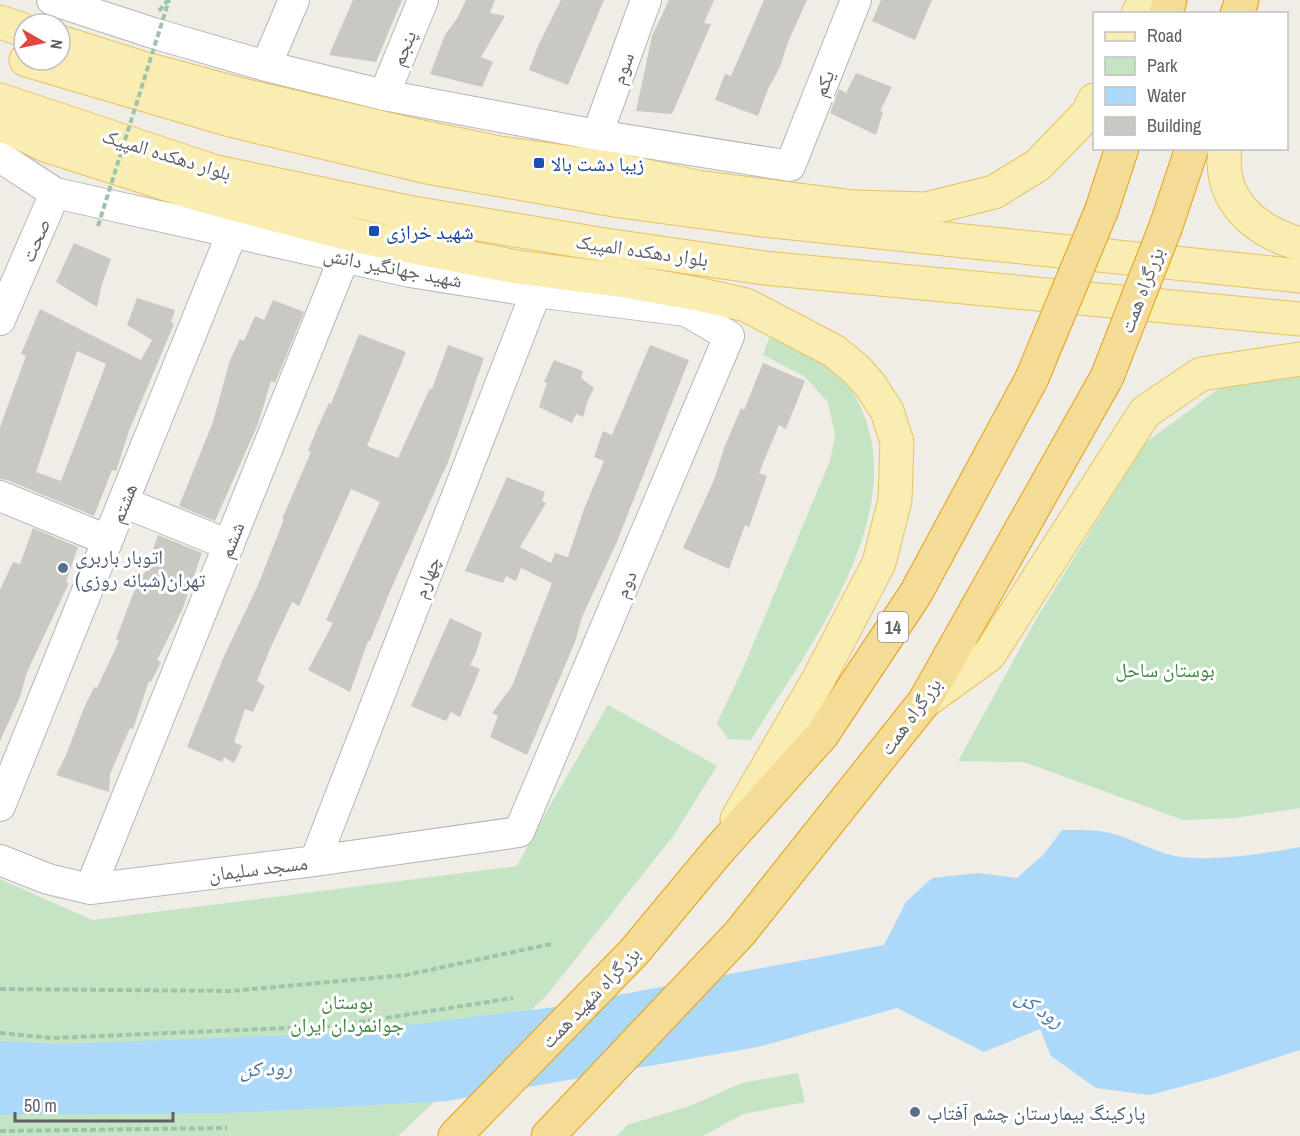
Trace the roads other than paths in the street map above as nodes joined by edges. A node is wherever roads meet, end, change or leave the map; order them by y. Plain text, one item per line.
1 (52, 0) edge
2 (294, 0) edge
3 (423, 0) edge
4 (646, 0) edge
5 (856, 0) edge
6 (110, 9) edge
7 (72, 46) edge
8 (266, 66) junction
9 (66, 72) edge
10 (384, 95) junction
11 (0, 100) edge
12 (1093, 104) edge
13 (0, 123) edge
14 (597, 135) junction
15 (1121, 150) edge
16 (1191, 150) edge
17 (1225, 150) edge
18 (0, 158) edge
19 (55, 193) junction
20 (232, 233) junction
21 (1300, 244) edge
22 (344, 258) junction
23 (1300, 276) edge
24 (536, 292) junction
25 (1300, 319) edge
26 (0, 320) edge
27 (729, 336) joint
28 (1300, 359) edge
29 (0, 496) edge
30 (123, 502) junction
31 (108, 540) junction
32 (229, 545) junction
33 (924, 702) junction
34 (0, 806) edge
35 (519, 832) joint
36 (718, 851) junction
37 (0, 860) edge
38 (315, 861) junction
39 (90, 890) junction
40 (455, 1136) edge
41 (548, 1136) edge

1 - 6 street
2 - 8 street
3 - 10 street, پنجم
4 - 14 street, سوم
5 - 14 street, یکم
6 - 8 street
7 - 12 main road
8 - 10 street
9 - 23 main road
10 - 14 street
11 - 25 main road, بلوار دهکده المپیک
13 - 36 main road
15 - 36 highway, 14, bridge
16 - 33 highway, بزرگراه همت, bridge
17 - 21 main road
18 - 19 street, شهید جهانگیر دانش
19 - 20 street, شهید جهانگیر دانش
19 - 26 street, صحت
20 - 22 street, شهید جهانگیر دانش
20 - 30 street, هشتم
22 - 24 street, شهید جهانگیر دانش
22 - 32 street, ششم
24 - 27 street, شهید جهانگیر دانش
24 - 38 street, چهارم
27 - 35 street, دوم
28 - 33 main road
29 - 31 street
30 - 31 street, هشتم
30 - 32 street
31 - 34 street, هشتم
32 - 39 street, ششم
33 - 41 highway, بزرگراه همت
35 - 38 street, مسجد سلیمان
36 - 40 highway, بزرگراه شهید همت / 14
37 - 39 street, مسجد سلیمان
38 - 39 street, مسجد سلیمان

